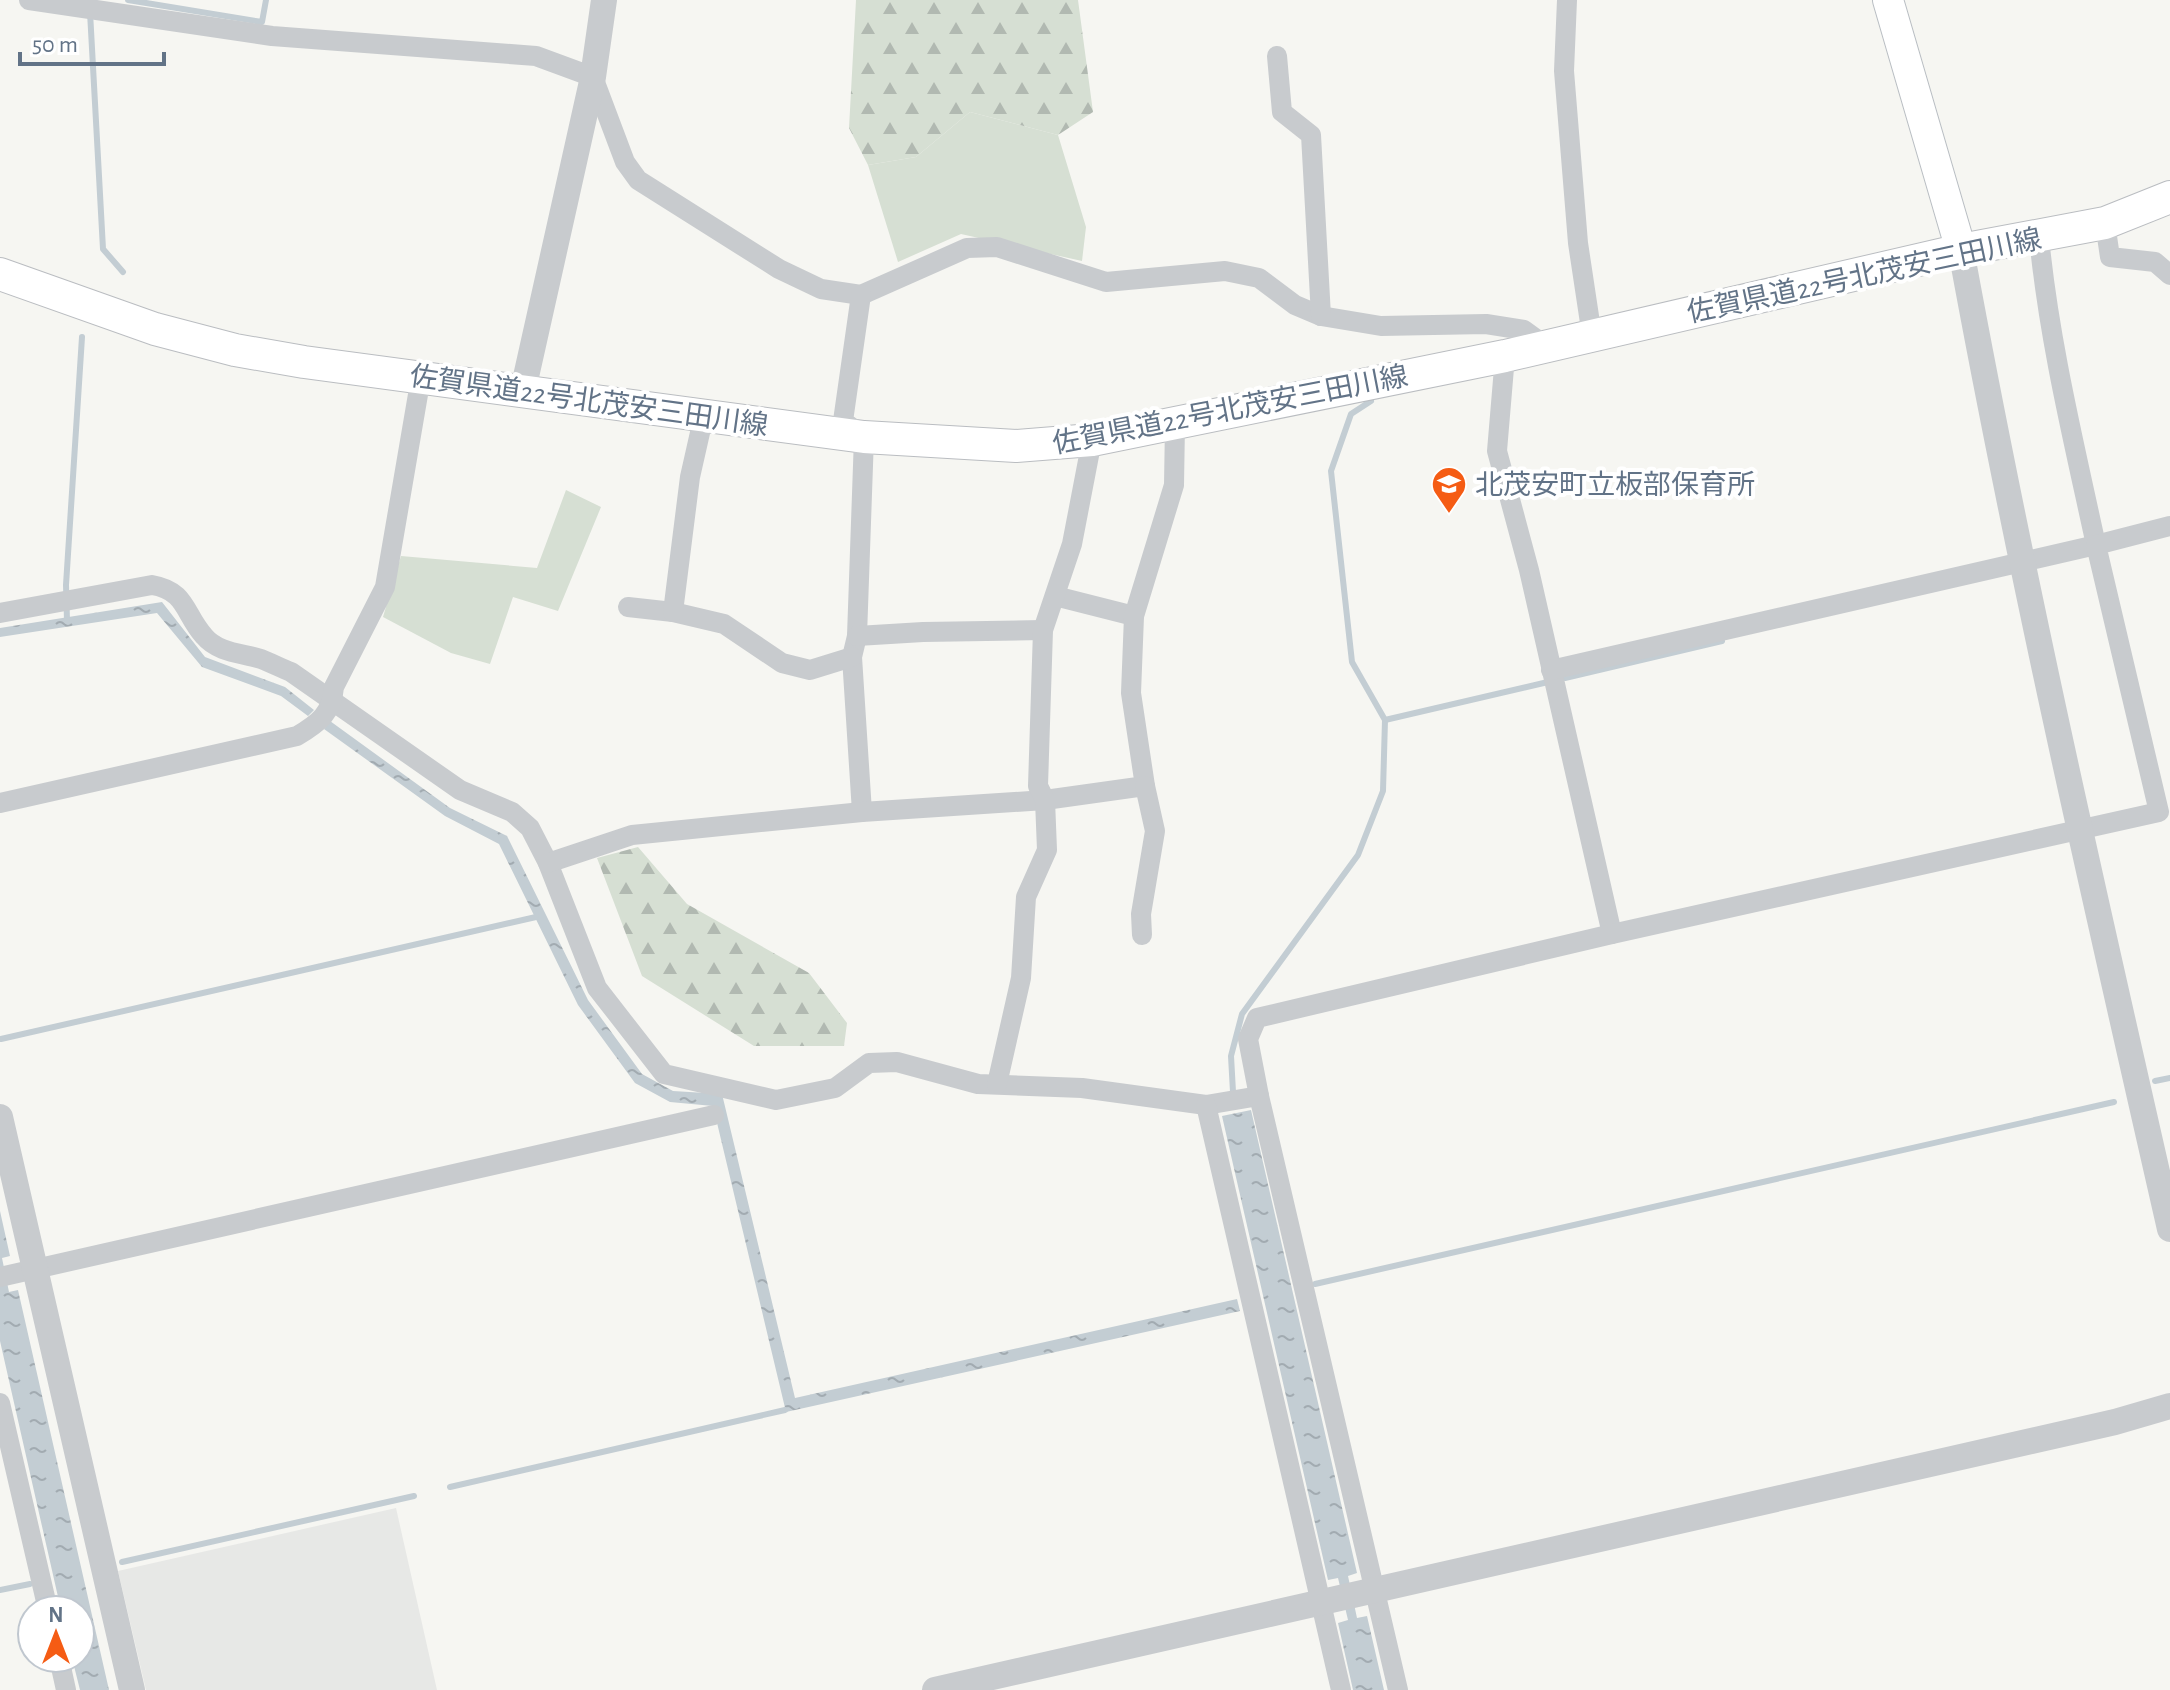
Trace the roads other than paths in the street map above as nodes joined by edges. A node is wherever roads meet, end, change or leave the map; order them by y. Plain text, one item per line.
1 (29, 0) edge
2 (604, 0) edge
3 (1567, 0) edge
4 (1888, 0) edge
5 (67, 3) edge
6 (1277, 56) dead end
7 (593, 77) junction
8 (2170, 197) edge
9 (2105, 223) junction
10 (2039, 237) junction
11 (1961, 250) junction
12 (0, 274) edge
13 (2170, 275) edge
14 (861, 295) junction
15 (1321, 316) junction
16 (1592, 336) junction
17 (1546, 346) junction
18 (1505, 356) junction
19 (421, 377) junction
20 (523, 390) junction
21 (704, 415) junction
22 (1175, 424) junction
23 (864, 437) junction
24 (1092, 440) junction
25 (2170, 526) edge
26 (2096, 545) junction
27 (2021, 561) junction
28 (1055, 596) junction
29 (628, 607) dead end
30 (673, 612) junction
31 (0, 613) edge
32 (1134, 616) junction
33 (1043, 630) junction
34 (857, 636) junction
35 (852, 657) junction
36 (1551, 670) junction
37 (325, 714) junction
38 (1145, 786) junction
39 (1045, 800) junction
40 (0, 803) edge
41 (862, 812) junction
42 (2079, 831) junction
43 (548, 863) junction
44 (1612, 934) junction
45 (1142, 935) dead end
46 (997, 1084) junction
47 (1259, 1096) junction
48 (1206, 1105) junction
49 (714, 1115) dead end
50 (0, 1117) edge
51 (2170, 1229) edge
52 (35, 1269) junction
53 (4, 1276) edge
54 (0, 1403) edge
55 (2170, 1406) edge
56 (44, 1594) edge
57 (1348, 1596) junction
58 (132, 1690) edge
59 (935, 1690) edge
60 (1341, 1690) edge
61 (1398, 1690) edge

1 - 5 street
2 - 7 street
3 - 16 street
4 - 11 main road
5 - 7 street
6 - 15 street
7 - 14 street
7 - 20 street
8 - 9 main road, 佐賀県道22号北茂安三田川線
9 - 10 main road, 佐賀県道22号北茂安三田川線
9 - 13 street
10 - 11 main road, 佐賀県道22号北茂安三田川線
10 - 26 street
11 - 16 main road, 佐賀県道22号北茂安三田川線
11 - 27 street
12 - 19 main road, 佐賀県道22号北茂安三田川線
14 - 15 street
14 - 23 street
15 - 17 street
16 - 17 main road, 佐賀県道22号北茂安三田川線
17 - 18 main road, 佐賀県道22号北茂安三田川線
18 - 22 main road, 佐賀県道22号北茂安三田川線
18 - 36 street
19 - 20 main road, 佐賀県道22号北茂安三田川線
19 - 37 street
20 - 21 main road, 佐賀県道22号北茂安三田川線
21 - 23 main road, 佐賀県道22号北茂安三田川線
21 - 30 street
22 - 24 main road, 佐賀県道22号北茂安三田川線
22 - 32 street
23 - 24 main road, 佐賀県道22号北茂安三田川線
23 - 34 street
24 - 28 street
25 - 26 street
26 - 27 street
26 - 42 street
27 - 36 street
27 - 42 street
28 - 32 street
28 - 33 street
29 - 30 street
30 - 35 street
31 - 37 street
32 - 38 street
33 - 34 street
33 - 39 street
34 - 35 street
35 - 41 street
36 - 44 street
37 - 40 street
37 - 43 street
38 - 39 street
38 - 45 street
39 - 41 street
39 - 46 street
41 - 43 street
42 - 44 street
42 - 51 street
43 - 46 street
44 - 47 street
46 - 48 street
47 - 48 street
47 - 57 street
48 - 57 street
49 - 52 street
50 - 52 street
52 - 53 street
52 - 58 street
54 - 56 street
55 - 57 street
57 - 59 street
57 - 60 street
57 - 61 street

